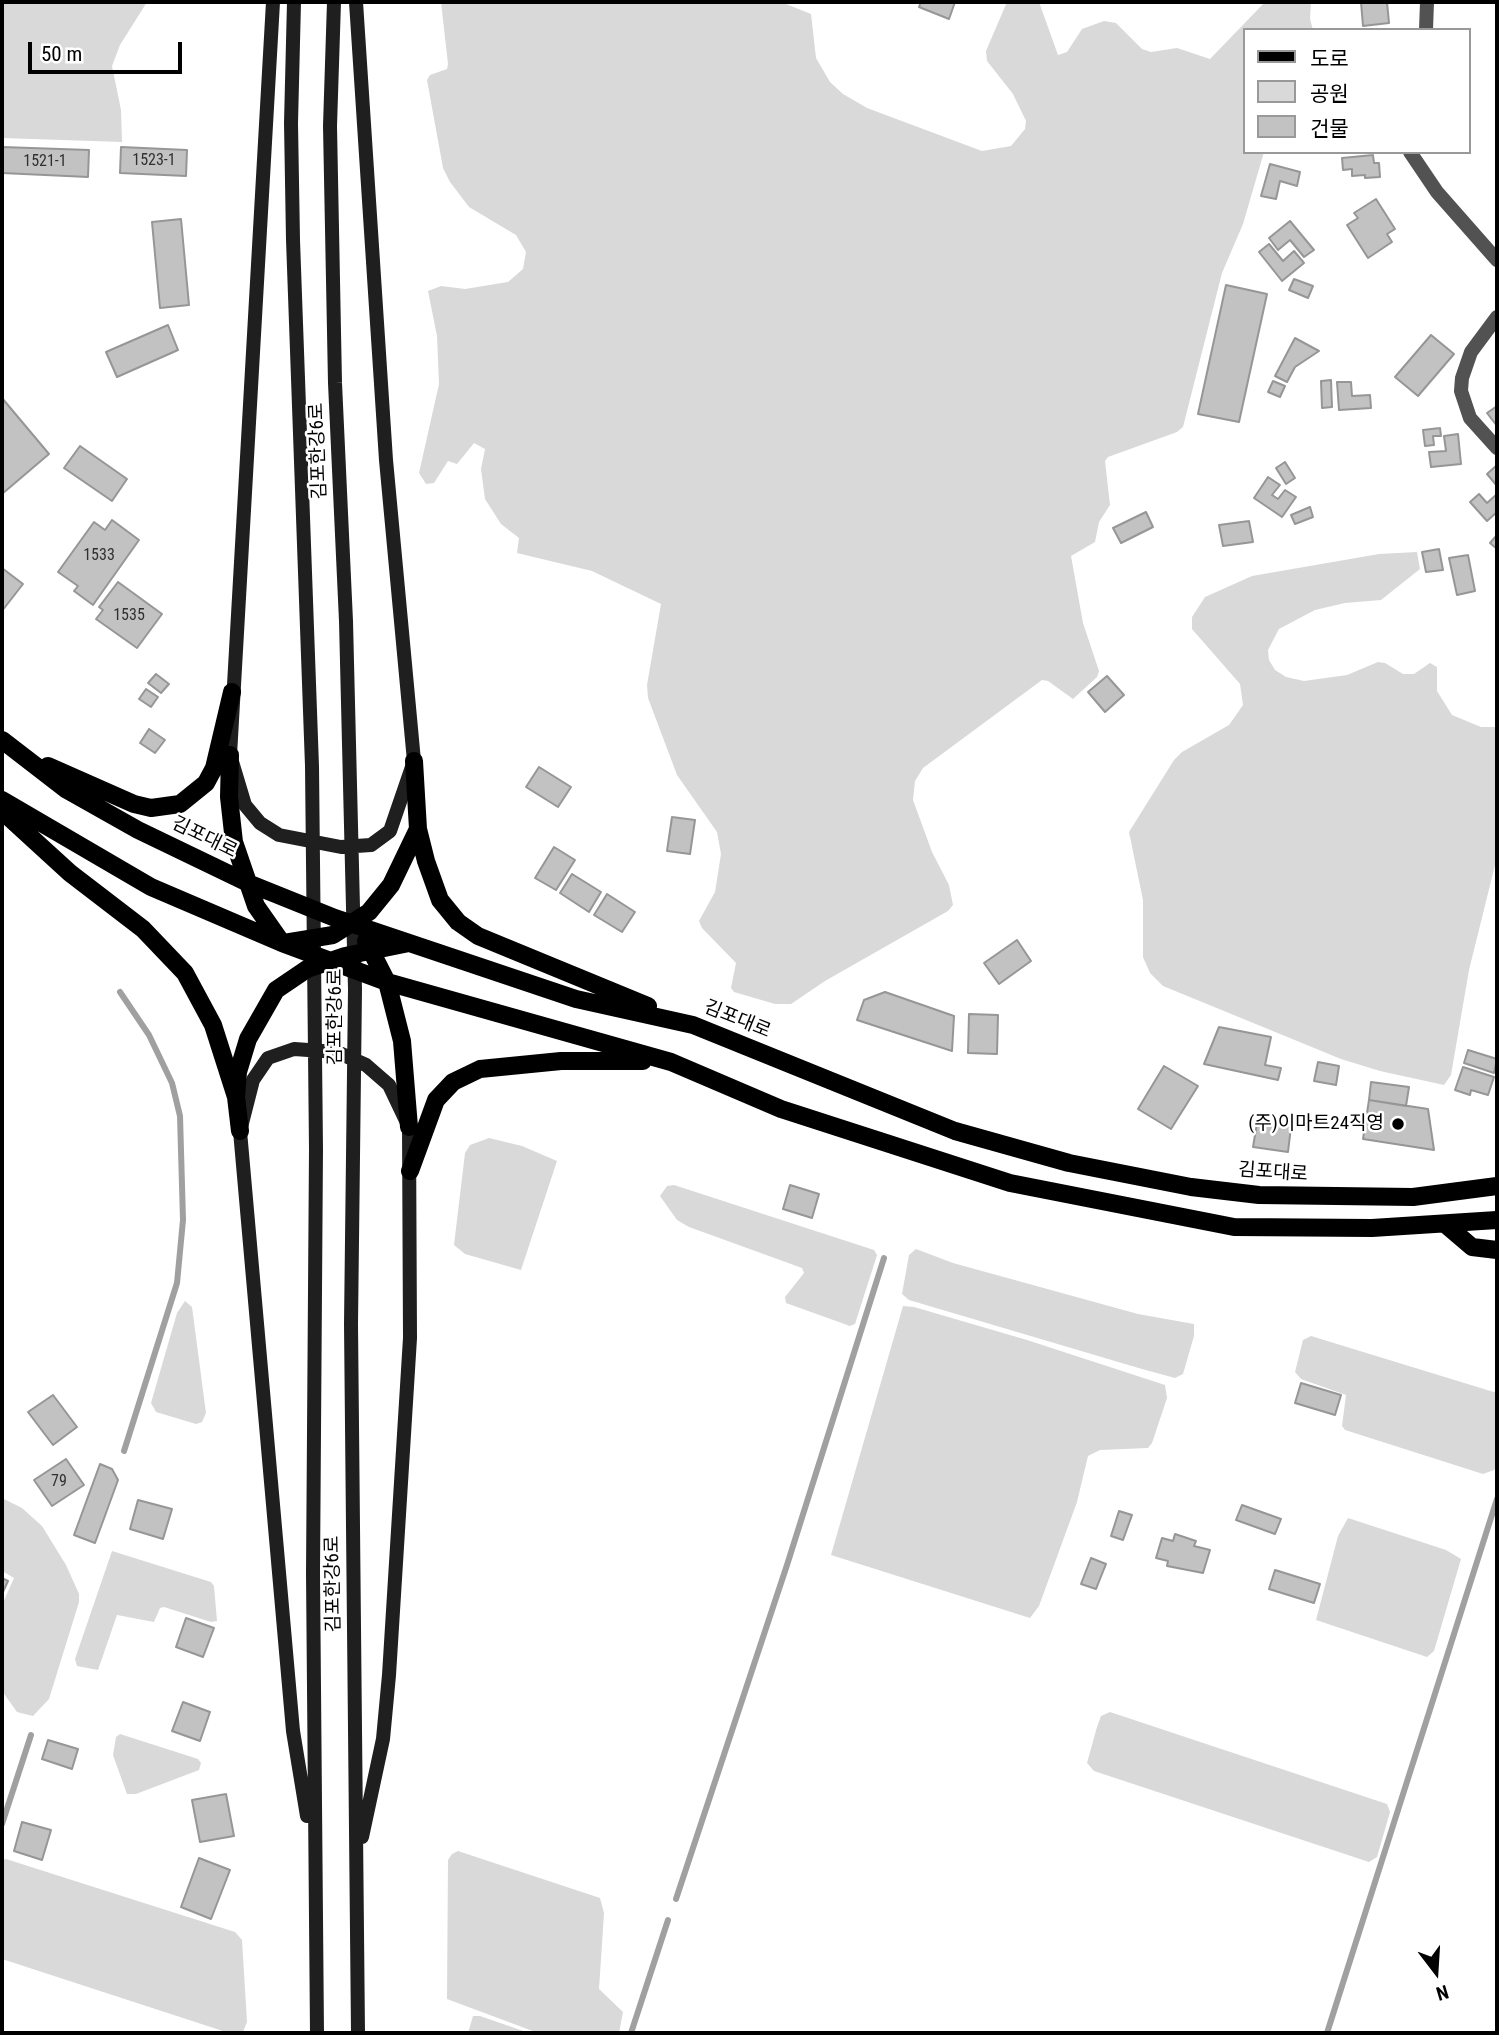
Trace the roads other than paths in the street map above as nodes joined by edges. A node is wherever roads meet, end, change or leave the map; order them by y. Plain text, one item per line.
1 (273, 2) edge
2 (294, 2) edge
3 (334, 2) edge
4 (356, 2) edge
5 (1427, 2) edge
6 (1426, 28) edge
7 (1411, 154) edge
8 (1497, 260) edge
9 (1497, 317) edge
10 (1497, 448) edge
11 (232, 692) junction
12 (8, 745) edge
13 (230, 755) junction
14 (414, 761) junction
15 (2, 800) edge
16 (2, 811) edge
17 (418, 829) junction
18 (248, 883) junction
19 (353, 924) junction
20 (282, 943) junction
21 (409, 943) junction
22 (373, 950) junction
23 (331, 961) junction
24 (387, 982) junction
25 (693, 1025) junction
26 (671, 1062) junction
27 (236, 1097) junction
28 (409, 1126) junction
29 (240, 1131) junction
30 (410, 1171) junction
31 (1497, 1186) edge
32 (1497, 1220) edge
33 (1445, 1224) junction
34 (1497, 1250) edge
35 (315, 1858) junction
36 (356, 1866) junction
37 (317, 2033) edge
38 (358, 2033) edge

1 - 11 street
2 - 35 street, 김포한강6로
3 - 36 street, 김포한강6로
4 - 14 street
5 - 6 street
7 - 8 street
9 - 10 street
11 - 12 main road
11 - 13 street
12 - 18 main road, 김포대로
13 - 14 street
13 - 18 main road
14 - 17 main road
15 - 20 main road
16 - 27 main road
17 - 19 main road
17 - 25 main road
18 - 19 main road, 김포대로
18 - 20 main road
19 - 20 main road
19 - 21 main road, 김포대로
19 - 22 main road
20 - 23 main road
21 - 22 main road
21 - 25 main road, 김포대로
22 - 23 main road
22 - 24 main road
23 - 24 main road
23 - 27 main road
24 - 26 main road
24 - 28 main road
25 - 31 main road, 김포대로
26 - 30 main road
26 - 33 main road
27 - 29 main road
28 - 29 street
28 - 30 street
29 - 35 street
30 - 36 street
32 - 33 main road
33 - 34 main road
35 - 37 street, 김포한강6로
36 - 38 street, 김포한강6로

